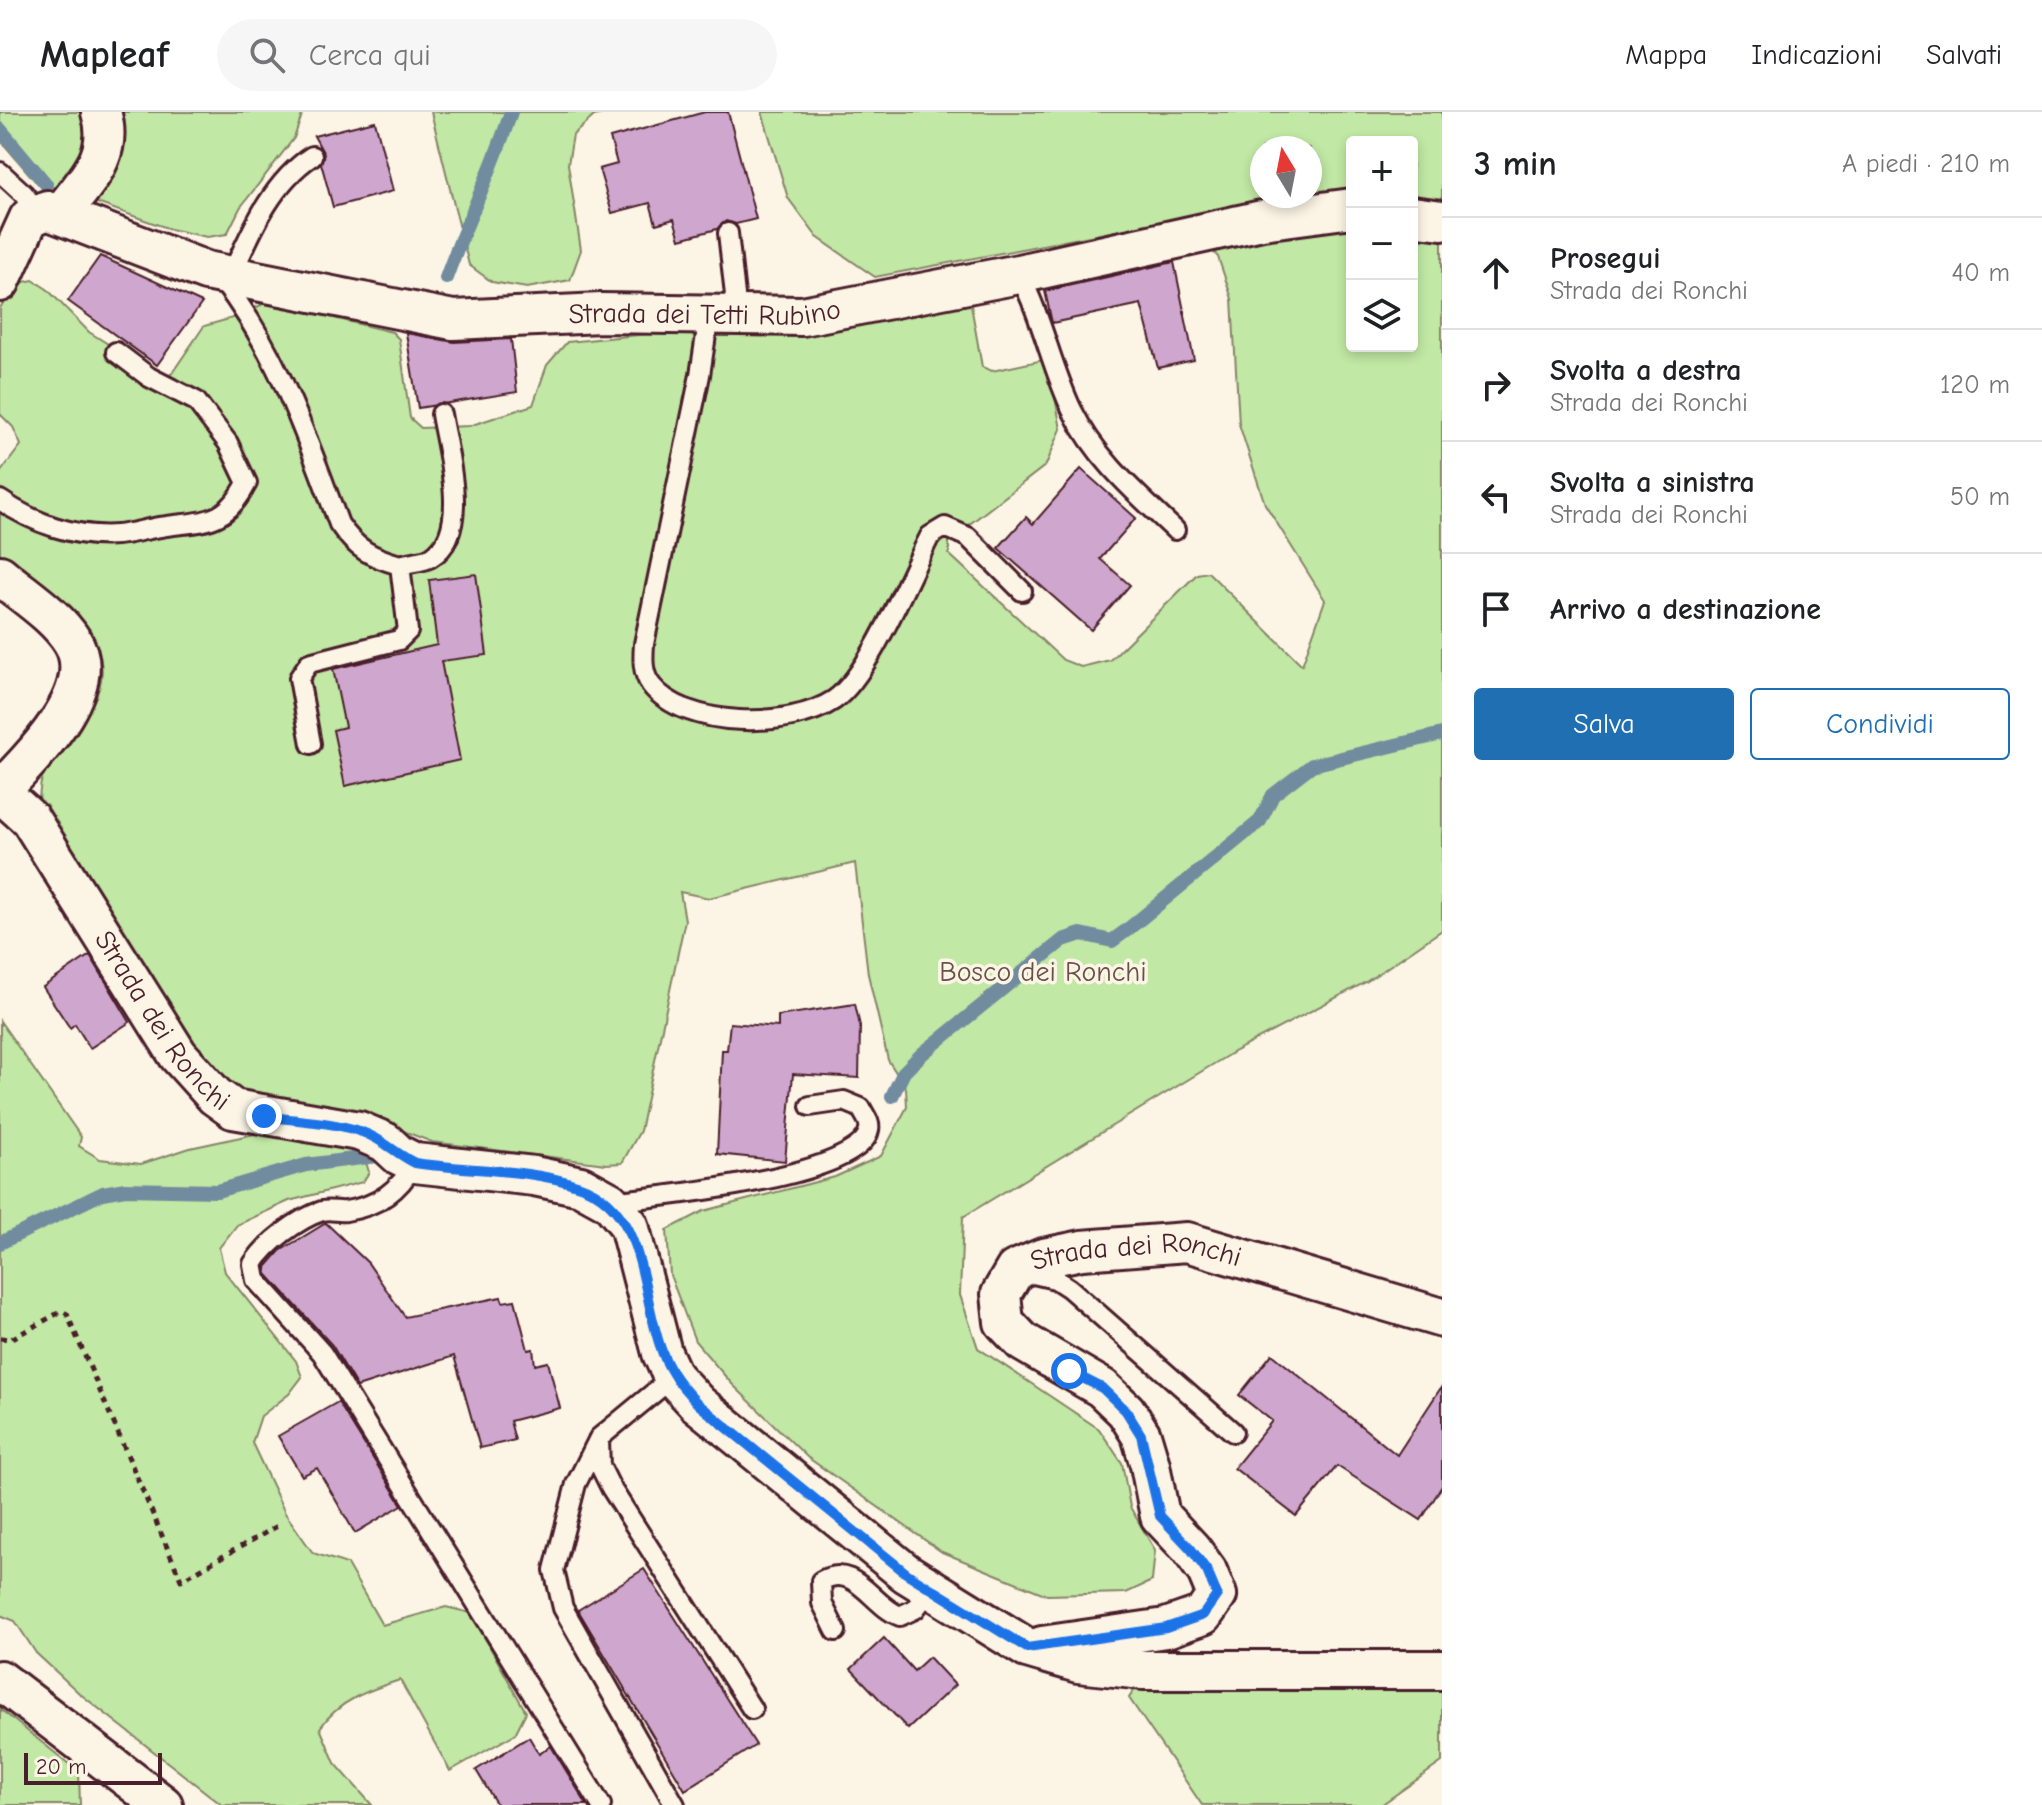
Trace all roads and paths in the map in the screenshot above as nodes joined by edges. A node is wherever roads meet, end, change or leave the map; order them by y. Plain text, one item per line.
1 (101, 112) edge
2 (312, 156) dead end
3 (0, 172) edge
4 (1346, 209) edge
5 (49, 213) junction
6 (1418, 217) edge
7 (1442, 220) edge
8 (728, 233) dead end
9 (223, 274) junction
10 (1019, 274) junction
11 (0, 282) edge
12 (718, 315) junction
13 (116, 352) dead end
14 (441, 414) dead end
15 (0, 500) edge
16 (1175, 530) dead end
17 (400, 565) junction
18 (0, 575) edge
19 (1022, 591) dead end
20 (311, 744) dead end
21 (0, 792) edge
22 (810, 1106) dead end
23 (415, 1163) junction
24 (610, 1202) junction
25 (1015, 1270) junction
26 (1442, 1318) edge
27 (0, 1338) edge
28 (673, 1377) junction
29 (1233, 1432) dead end
30 (599, 1438) junction
31 (281, 1524) dead end
32 (930, 1589) junction
33 (836, 1631) dead end
34 (1027, 1648) junction
35 (1442, 1670) edge
36 (0, 1680) edge
37 (752, 1709) dead end
38 (163, 1805) edge
39 (601, 1805) edge
40 (675, 1805) edge

1 - 5 street
2 - 9 lane
3 - 5 lane
4 - 10 street, Strada dei Tetti Rubino
5 - 9 street, Strada dei Tetti Rubino
5 - 11 street
6 - 7 street
8 - 12 lane
9 - 12 street, Strada dei Tetti Rubino
9 - 17 lane
10 - 12 street, Strada dei Tetti Rubino
10 - 16 lane
12 - 19 lane
13 - 15 lane
14 - 17 lane
17 - 20 lane
18 - 21 street
21 - 23 street, Strada dei Ronchi
22 - 24 lane
23 - 24 street, Strada dei Ronchi
23 - 39 lane
24 - 28 street
25 - 26 street, Strada dei Ronchi
25 - 29 lane
25 - 34 street, Strada dei Ronchi
27 - 31 path
28 - 30 lane
28 - 32 street
30 - 37 lane
30 - 40 lane
32 - 33 lane
32 - 34 street
34 - 35 street
36 - 38 street

